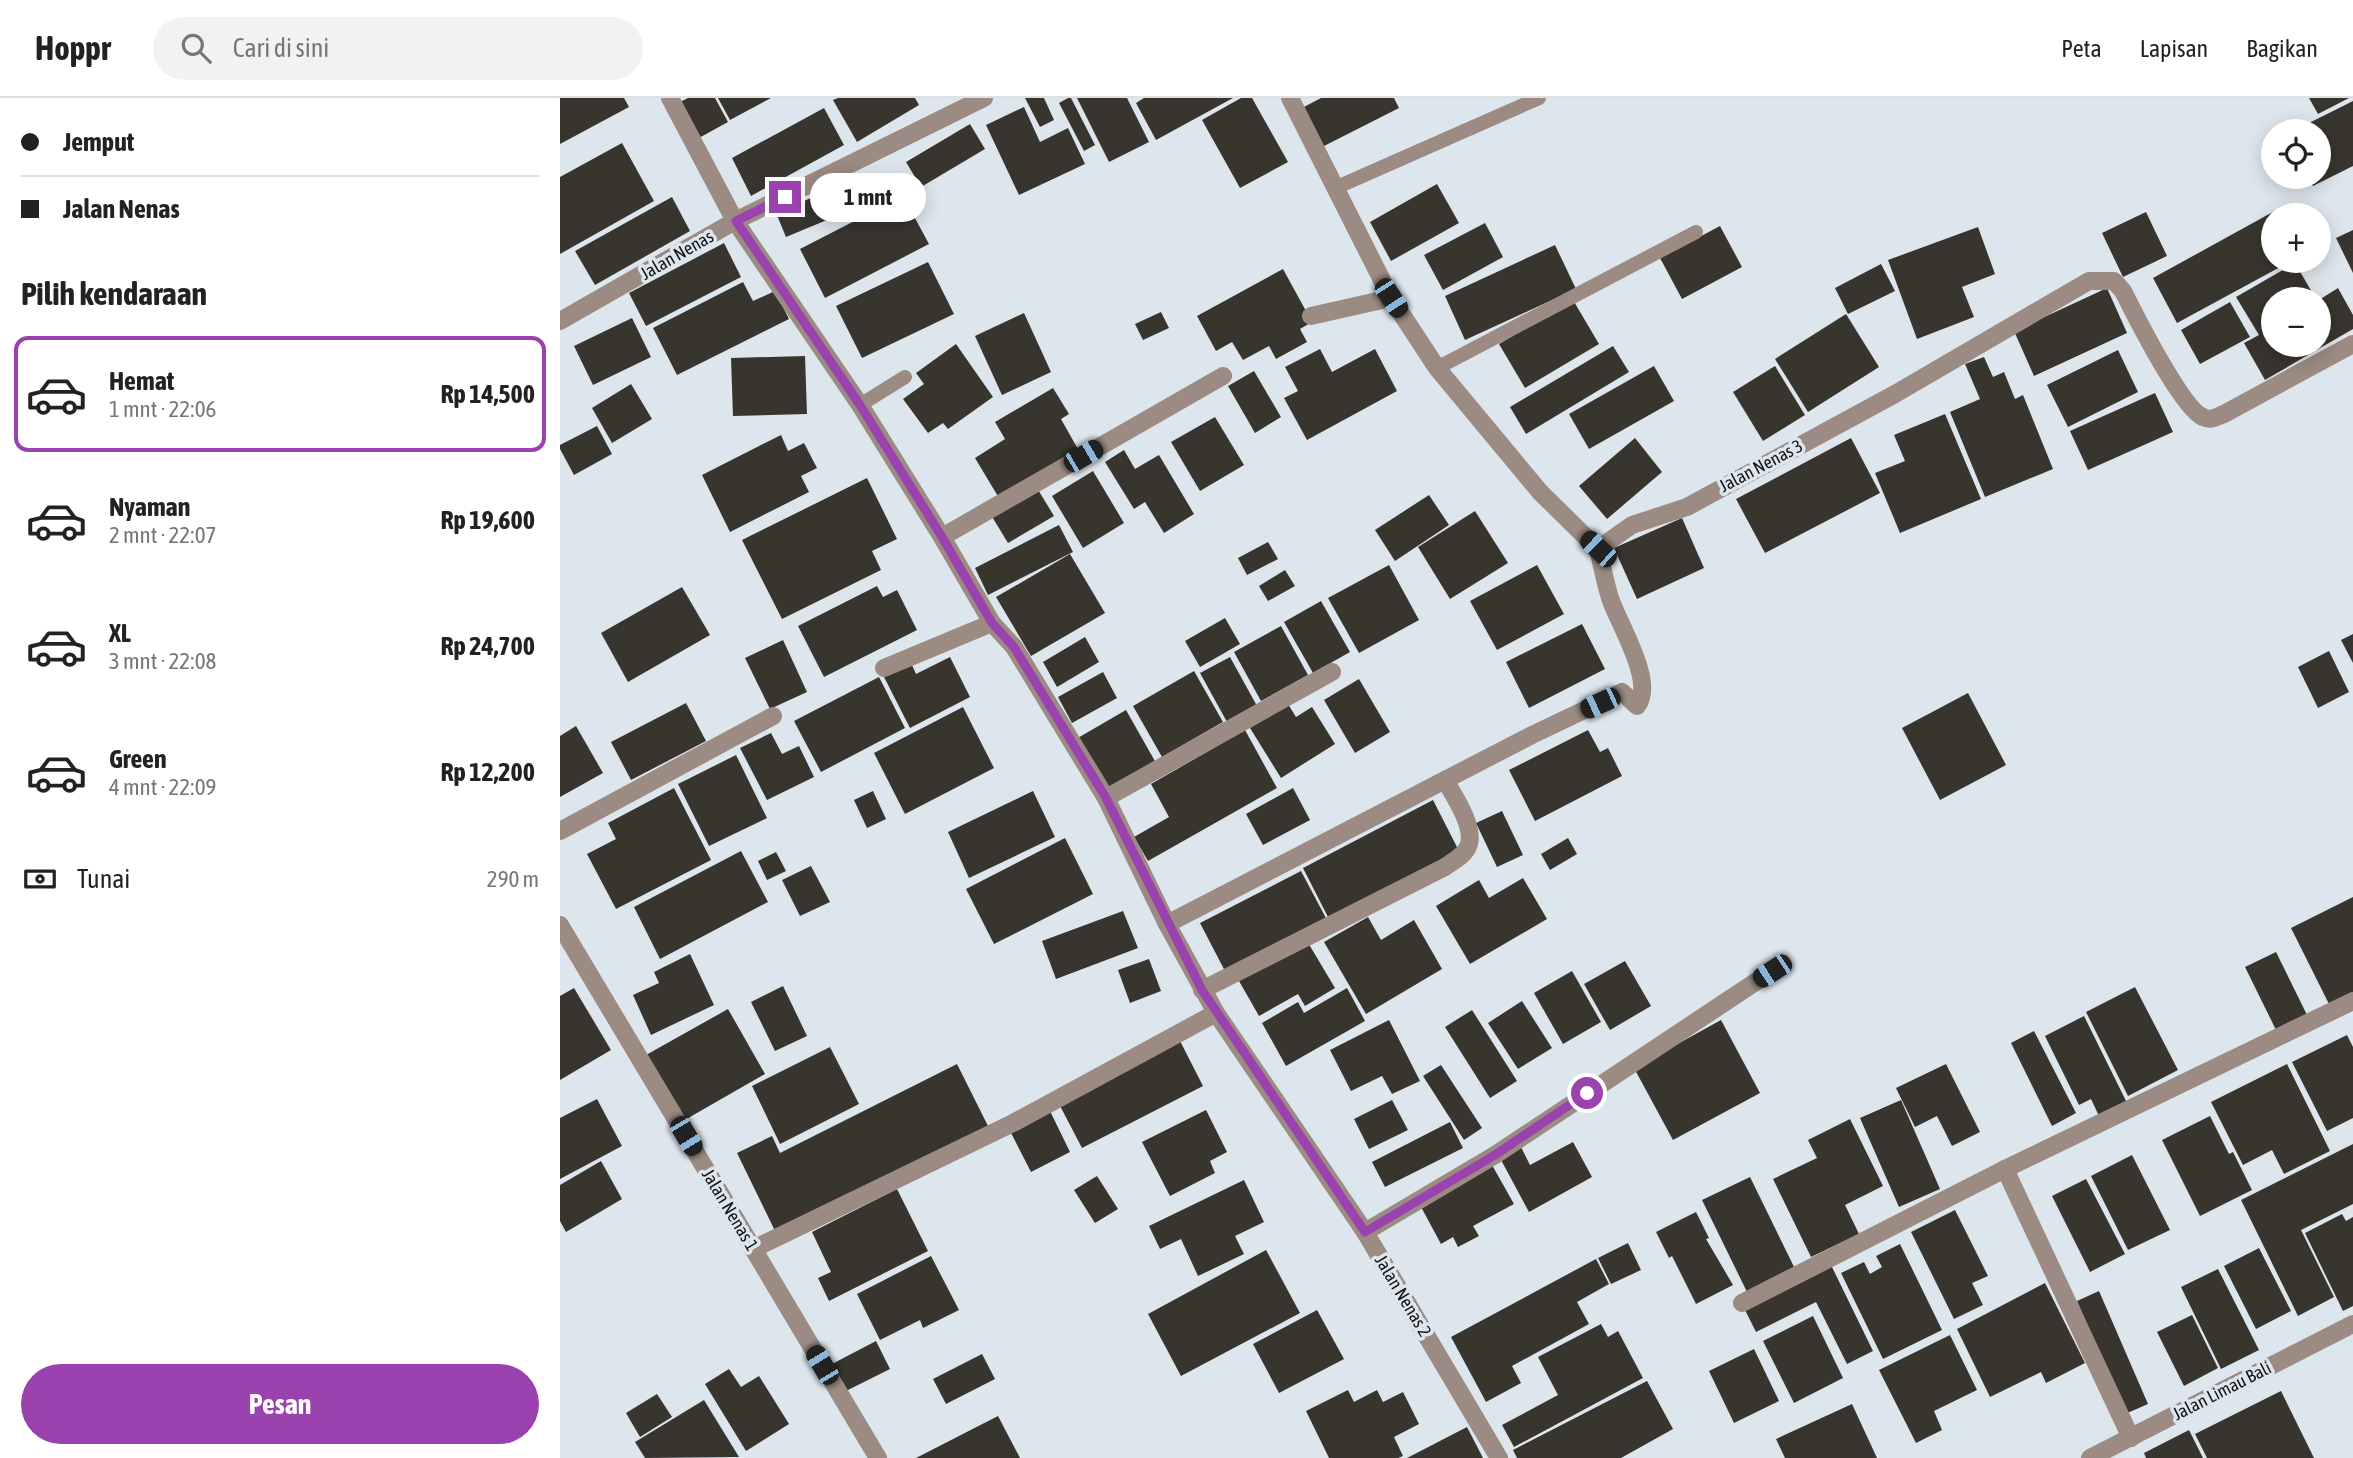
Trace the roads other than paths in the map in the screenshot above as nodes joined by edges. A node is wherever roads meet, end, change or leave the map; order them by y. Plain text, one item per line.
1 (670, 98) edge
2 (984, 98) edge
3 (1290, 98) edge
4 (1539, 98) edge
5 (1335, 188) junction
6 (736, 221) junction
7 (1696, 232) dead end
8 (1391, 298) junction
9 (1311, 316) dead end
10 (560, 321) edge
11 (2353, 344) edge
12 (1437, 368) junction
13 (1223, 376) dead end
14 (905, 377) dead end
15 (860, 405) junction
16 (942, 537) junction
17 (1598, 549) junction
18 (992, 623) junction
19 (884, 668) dead end
20 (1332, 672) dead end
21 (773, 716) dead end
22 (1446, 780) junction
23 (1106, 798) junction
24 (560, 831) edge
25 (1167, 924) junction
26 (560, 925) edge
27 (1772, 971) dead end
28 (1202, 990) junction
29 (2353, 1001) edge
30 (1216, 1013) junction
31 (2005, 1169) junction
32 (1365, 1232) junction
33 (753, 1249) junction
34 (1742, 1303) dead end
35 (2353, 1324) edge
36 (2130, 1438) junction
37 (878, 1458) edge
38 (1499, 1458) edge
39 (2090, 1458) edge

1 - 6 street, Jalan Nenas 2
2 - 6 street, Jalan Nenas
3 - 5 street
4 - 5 lane
5 - 8 street
6 - 10 street, Jalan Nenas
6 - 15 street, Jalan Nenas 2
7 - 12 lane
8 - 9 street
8 - 12 street
11 - 17 street, Jalan Nenas 3
12 - 17 street
13 - 16 street
14 - 15 lane
15 - 16 street, Jalan Nenas 2
16 - 18 street, Jalan Nenas 2
17 - 22 street
18 - 19 street
18 - 23 street, Jalan Nenas 2
20 - 23 street
21 - 24 street
22 - 25 street
22 - 28 street
23 - 25 street, Jalan Nenas 2
25 - 28 street, Jalan Nenas 2
26 - 33 street, Jalan Nenas 1
27 - 32 street
28 - 30 street, Jalan Nenas 2
29 - 31 street
30 - 32 street, Jalan Nenas 2
30 - 33 street
31 - 34 street
31 - 36 street
32 - 38 street, Jalan Nenas 2
33 - 37 street, Jalan Nenas 1
35 - 36 street, Jalan Limau Bali
36 - 39 street, Jalan Limau Bali

